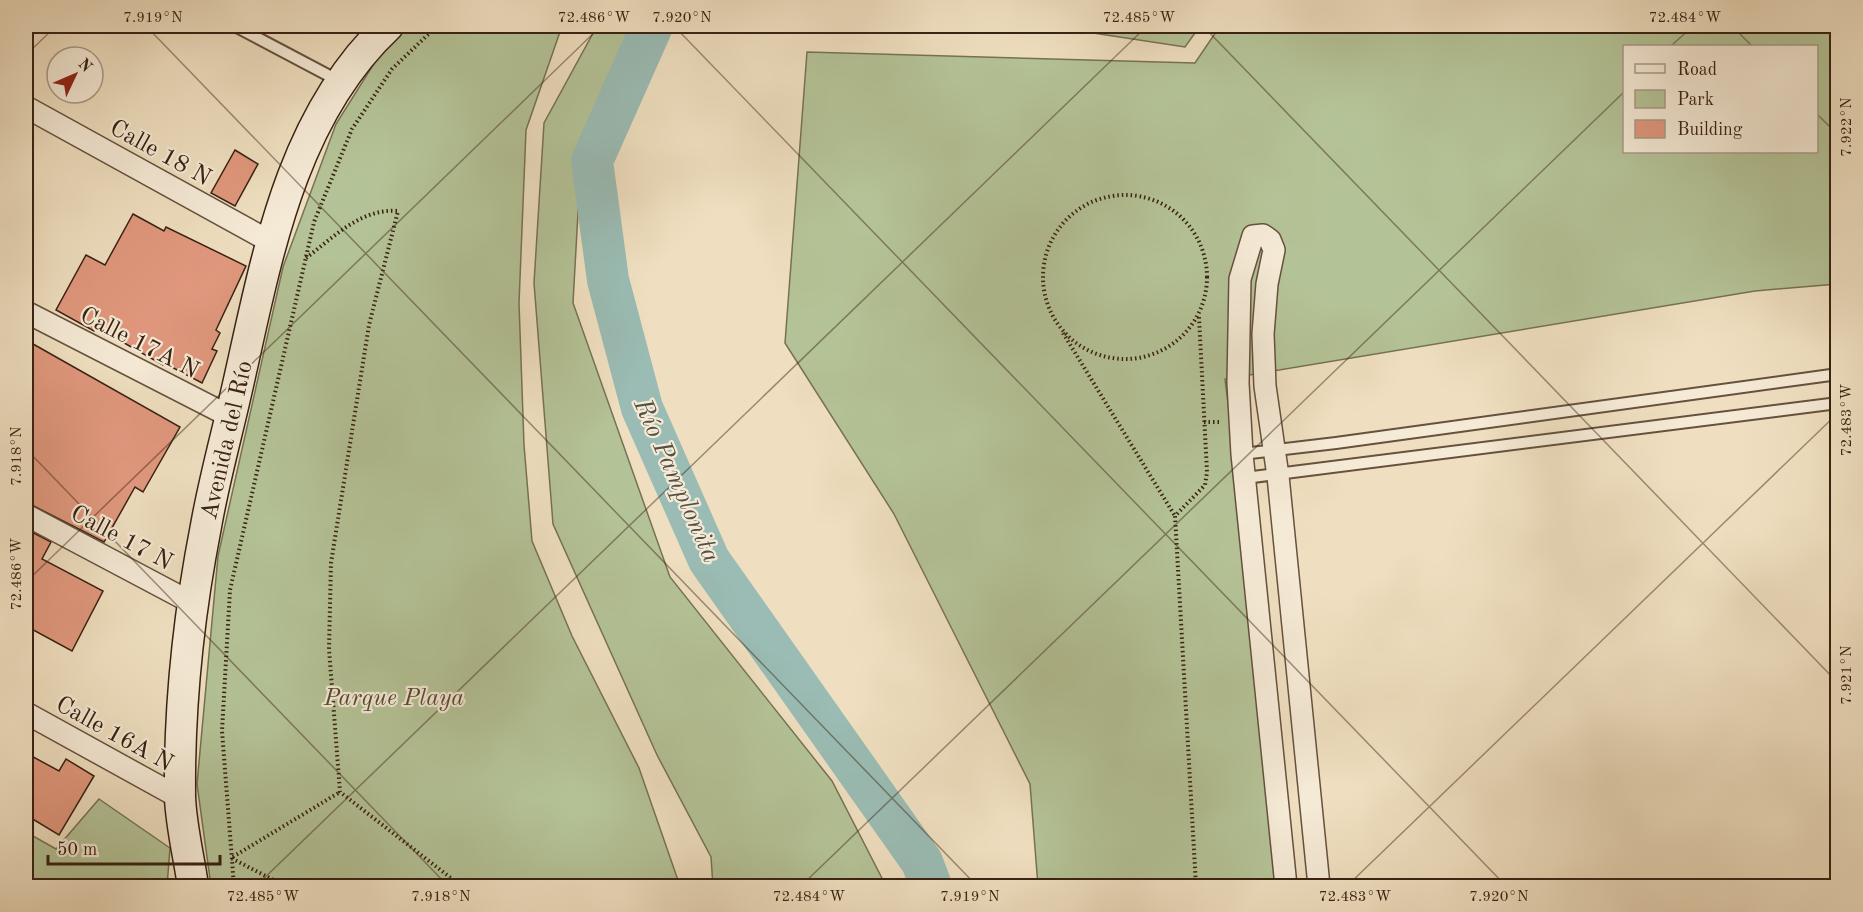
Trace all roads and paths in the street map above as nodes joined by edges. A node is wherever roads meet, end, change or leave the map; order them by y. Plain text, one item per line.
1 (236, 26) edge
2 (388, 26) edge
3 (437, 26) edge
4 (341, 83) junction
5 (26, 107) edge
6 (271, 242) junction
7 (305, 258) junction
8 (26, 312) edge
9 (1199, 317) junction
10 (1062, 330) junction
11 (1838, 374) edge
12 (1838, 403) edge
13 (231, 417) junction
14 (1275, 450) junction
15 (1242, 454) junction
16 (1278, 476) junction
17 (1245, 478) junction
18 (26, 515) edge
19 (1175, 516) junction
20 (194, 604) junction
21 (26, 713) edge
22 (340, 792) junction
23 (180, 798) junction
24 (231, 858) junction
25 (193, 886) edge
26 (234, 886) edge
27 (285, 886) edge
28 (448, 886) edge
29 (1196, 886) edge
30 (1286, 886) edge
31 (1320, 886) edge

1 - 4 lane
2 - 4 main road, Avenida del Río
3 - 7 path
4 - 6 main road, Avenida del Río
5 - 6 street, Calle 18 N
6 - 13 main road, Avenida del Río
7 - 22 path
7 - 24 path
8 - 13 street, Calle 17A N
9 - 10 path
9 - 10 path
9 - 19 path
10 - 19 path
11 - 14 lane
12 - 16 lane
13 - 20 main road, Avenida del Río
14 - 15 lane
14 - 15 street
14 - 16 street
15 - 17 street
16 - 17 lane
16 - 31 street
17 - 30 street
18 - 20 street, Calle 17 N
19 - 29 path
20 - 23 main road, Avenida del Río
21 - 23 street, Calle 16A N
22 - 24 path
22 - 28 path
23 - 25 main road, Avenida del Río
24 - 26 path
24 - 27 path

